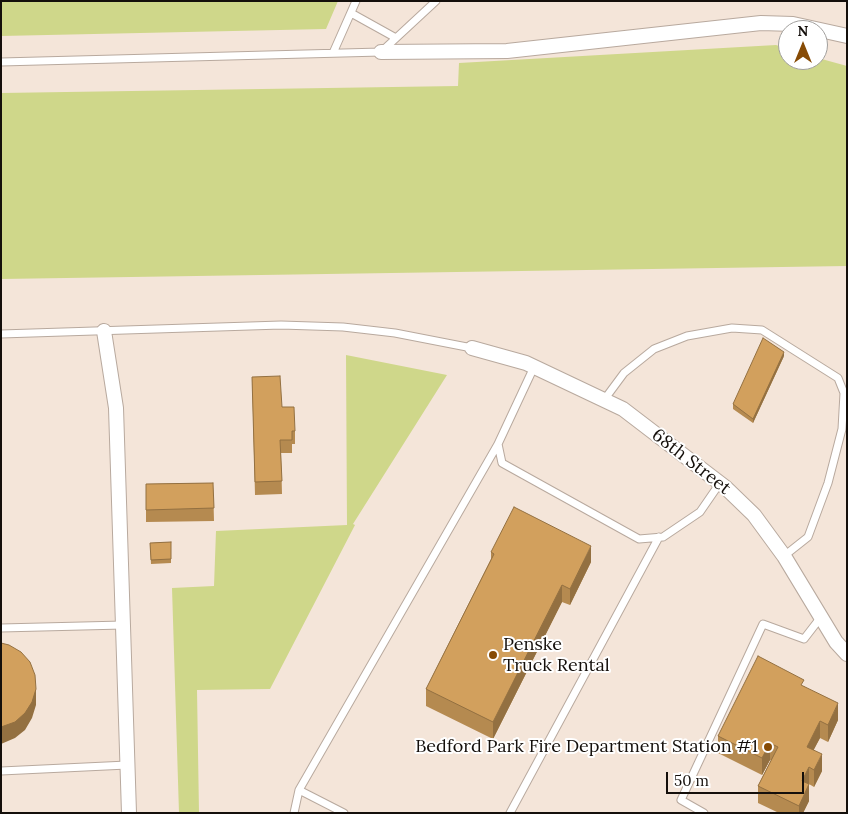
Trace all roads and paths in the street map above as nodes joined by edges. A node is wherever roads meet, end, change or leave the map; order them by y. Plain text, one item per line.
1 (356, 1) edge
2 (436, 1) edge
3 (351, 13) junction
4 (847, 36) edge
5 (396, 38) junction
6 (381, 52) junction
7 (333, 53) junction
8 (1, 62) edge
9 (104, 331) junction
10 (1, 334) edge
11 (472, 348) joint
12 (534, 367) junction
13 (604, 400) junction
14 (498, 444) junction
15 (720, 483) junction
16 (659, 538) junction
17 (784, 556) junction
18 (821, 616) junction
19 (123, 625) junction
20 (1, 628) edge
21 (844, 647) edge
22 (127, 765) junction
23 (1, 772) edge
24 (299, 790) junction
25 (129, 813) edge
26 (294, 813) edge
27 (344, 813) edge
28 (510, 813) edge
29 (704, 813) edge

1 - 3 lane
2 - 5 lane
3 - 5 lane
3 - 7 lane
4 - 6 street
5 - 6 lane
6 - 7 lane
7 - 8 lane
9 - 10 lane
9 - 11 lane
9 - 19 street
11 - 12 street, 68th Street
12 - 13 street, 68th Street
12 - 14 lane
13 - 15 street, 68th Street
13 - 17 lane
14 - 16 lane
14 - 24 lane
15 - 16 lane
15 - 17 street, 68th Street
16 - 28 lane
17 - 18 street, 68th Street
18 - 21 street, 68th Street
18 - 29 lane
19 - 20 lane
19 - 22 street
22 - 23 lane
22 - 25 street
24 - 26 lane
24 - 27 lane

